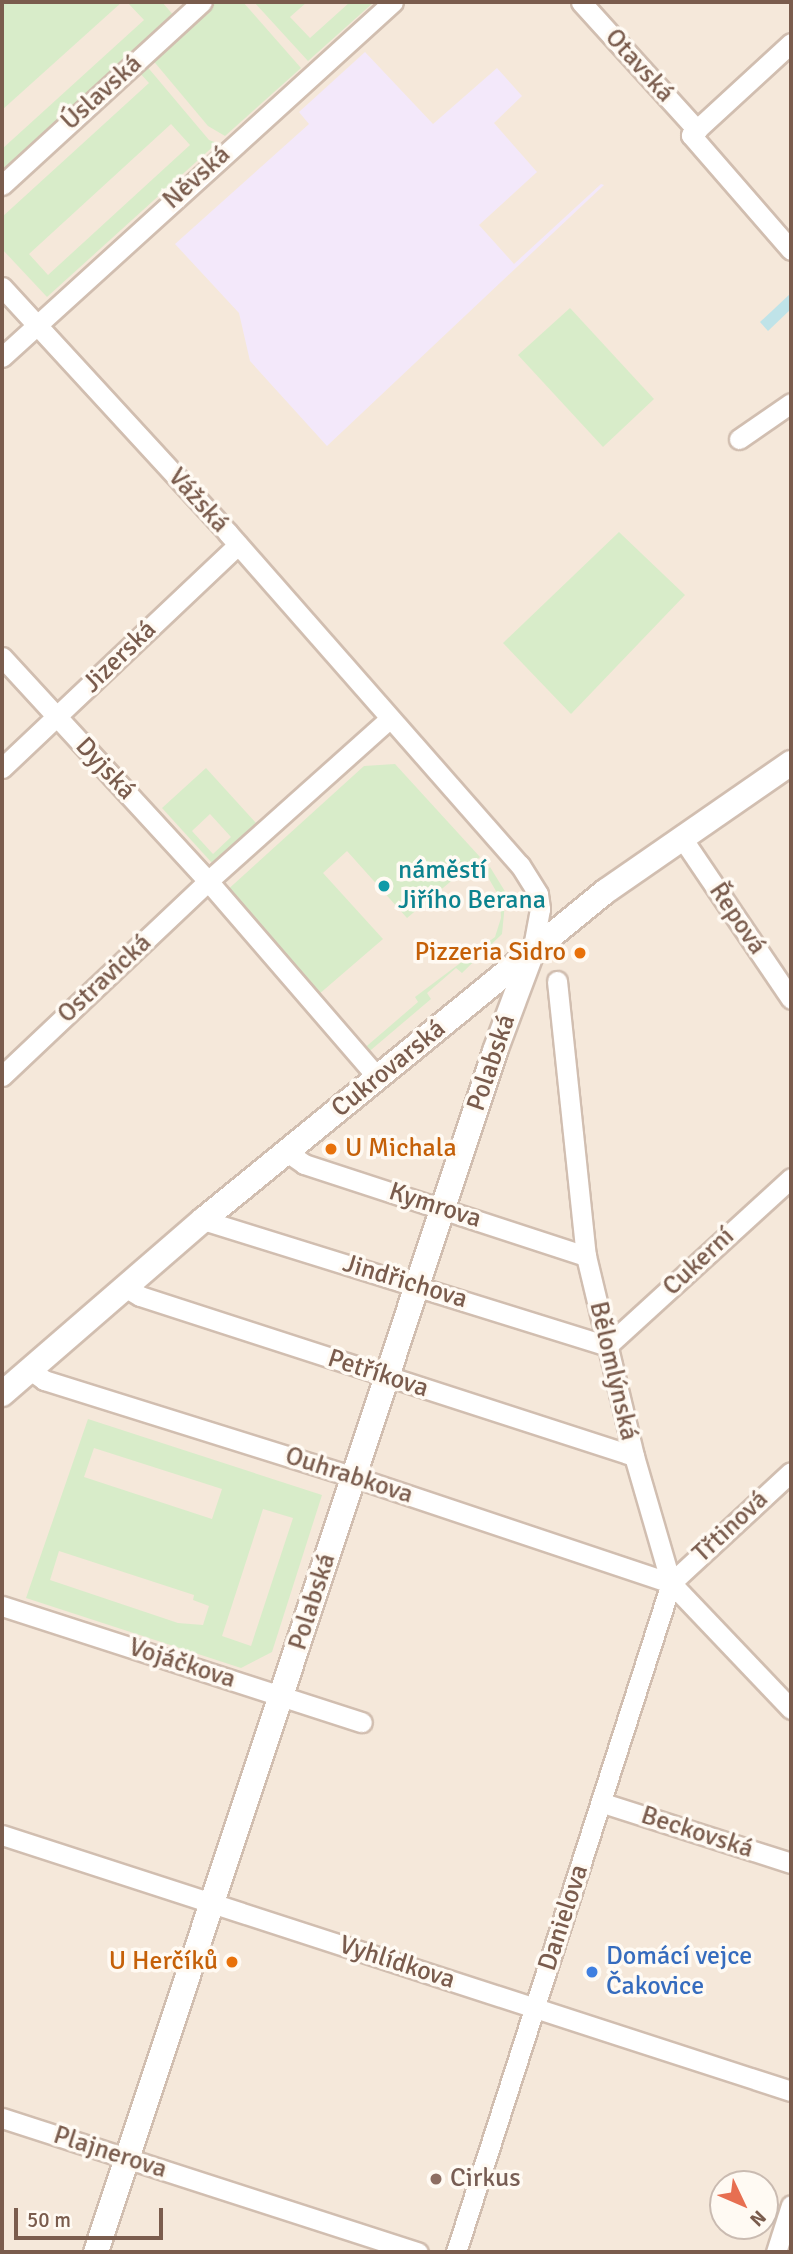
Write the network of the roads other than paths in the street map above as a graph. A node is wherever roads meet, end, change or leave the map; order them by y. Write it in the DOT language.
graph roads {
  1 [pos="202,2"];
  2 [pos="393,2"];
  3 [pos="581,2"];
  4 [pos="791,43"];
  5 [pos="694,132"];
  6 [pos="2,185"];
  7 [pos="791,250"];
  8 [pos="2,287"];
  9 [pos="36,324"];
  10 [pos="2,357"];
  11 [pos="791,403"];
  12 [pos="739,439"];
  13 [pos="237,545"];
  14 [pos="2,657"];
  15 [pos="57,717"];
  16 [pos="390,718"];
  17 [pos="791,763"];
  18 [pos="2,768"];
  19 [pos="682,838"];
  20 [pos="208,881"];
  21 [pos="532,952"];
  22 [pos="557,981"];
  23 [pos="791,999"];
  24 [pos="2,1076"];
  25 [pos="378,1079"];
  26 [pos="287,1152"];
  27 [pos="791,1178"];
  28 [pos="444,1208"];
  29 [pos="203,1220"];
  30 [pos="586,1256"];
  31 [pos="418,1286"];
  32 [pos="125,1287"];
  33 [pos="607,1346"];
  34 [pos="29,1369"];
  35 [pos="387,1377"];
  36 [pos="2,1394"];
  37 [pos="634,1456"];
  38 [pos="791,1472"];
  39 [pos="354,1477"];
  40 [pos="671,1583"];
  41 [pos="2,1606"];
  42 [pos="281,1696"];
  43 [pos="791,1709"];
  44 [pos="362,1722"];
  45 [pos="603,1803"];
  46 [pos="2,1835"];
  47 [pos="791,1863"];
  48 [pos="213,1902"];
  49 [pos="534,2008"];
  50 [pos="791,2091"];
  51 [pos="2,2118"];
  52 [pos="128,2158"];
  53 [pos="791,2205"];
  54 [pos="96,2252"];
  55 [pos="418,2252"];
  56 [pos="456,2252"];
  57 [pos="776,2252"];
  1 -- 6 [label="street, Úslavská"];
  2 -- 9 [label="street, Něvská"];
  3 -- 5 [label="street, Otavská"];
  4 -- 5 [label="street"];
  5 -- 7 [label="street, Otavská"];
  8 -- 9 [label="street, Vážská"];
  9 -- 10 [label="street, Něvská"];
  9 -- 13 [label="street, Vážská"];
  11 -- 12 [label="street"];
  13 -- 15 [label="street, Jizerská"];
  13 -- 16 [label="street, Vážská"];
  14 -- 15 [label="street, Dyjská"];
  15 -- 18 [label="street, Jizerská"];
  15 -- 20 [label="street, Dyjská"];
  16 -- 20 [label="street"];
  16 -- 21 [label="street"];
  17 -- 19 [label="street, Cukrovarská"];
  19 -- 21 [label="street, Cukrovarská"];
  19 -- 23 [label="street, Řepová"];
  20 -- 24 [label="street, Ostravická"];
  20 -- 25 [label="street"];
  21 -- 25 [label="street, Cukrovarská"];
  21 -- 28 [label="street, Polabská"];
  22 -- 30 [label="street, Bělomlýnská"];
  25 -- 26 [label="street, Cukrovarská"];
  26 -- 28 [label="street, Kymrova"];
  26 -- 29 [label="street, Cukrovarská"];
  27 -- 33 [label="street, Cukerní"];
  28 -- 30 [label="street, Kymrova"];
  28 -- 31 [label="street, Polabská"];
  29 -- 31 [label="street, Jindřichova"];
  29 -- 32 [label="street, Cukrovarská"];
  30 -- 33 [label="street, Bělomlýnská"];
  31 -- 33 [label="street, Jindřichova"];
  31 -- 35 [label="street, Polabská"];
  32 -- 34 [label="street, Cukrovarská"];
  32 -- 35 [label="street, Petříkova"];
  33 -- 37 [label="street, Bělomlýnská"];
  34 -- 36 [label="street, Cukrovarská"];
  34 -- 39 [label="street, Ouhrabkova"];
  35 -- 37 [label="street, Petříkova"];
  35 -- 39 [label="street, Polabská"];
  37 -- 40 [label="street, Bělomlýnská"];
  38 -- 40 [label="street, Třtinová"];
  39 -- 40 [label="street, Ouhrabkova"];
  39 -- 42 [label="street, Polabská"];
  40 -- 43 [label="street, Bělomlýnská"];
  40 -- 45 [label="street, Danielova"];
  41 -- 42 [label="street, Vojáčkova"];
  42 -- 44 [label="street, Vojáčkova"];
  42 -- 48 [label="street, Polabská"];
  45 -- 47 [label="street, Beckovská"];
  45 -- 49 [label="street, Danielova"];
  46 -- 48 [label="street, Vyhlídkova"];
  48 -- 49 [label="street, Vyhlídkova"];
  48 -- 52 [label="street, Polabská"];
  49 -- 50 [label="street, Vyhlídkova"];
  49 -- 56 [label="street, Danielova"];
  51 -- 52 [label="street, Plajnerova"];
  52 -- 54 [label="street, Polabská"];
  52 -- 55 [label="street, Plajnerova"];
  53 -- 57 [label="street"];
}
